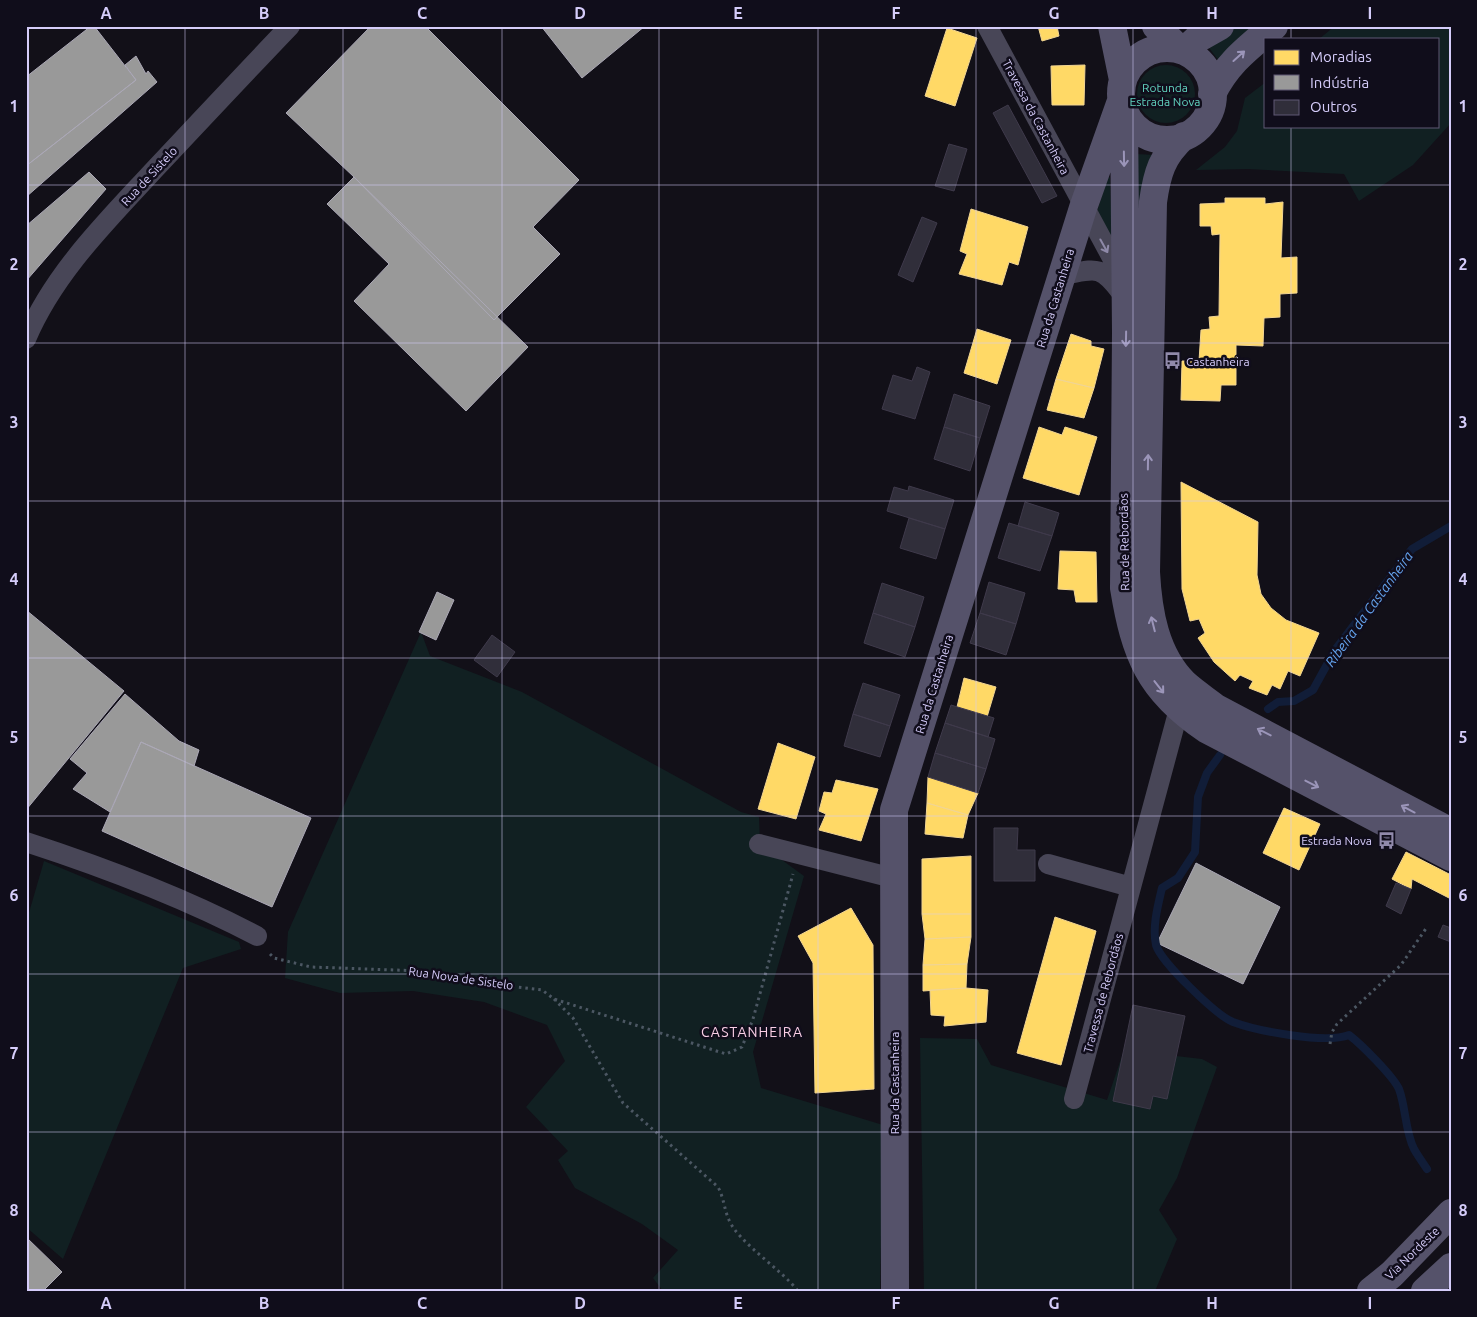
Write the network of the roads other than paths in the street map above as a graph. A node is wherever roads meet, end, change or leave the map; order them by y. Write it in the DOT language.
graph roads {
  1 [pos="290,26"];
  2 [pos="987,26"];
  3 [pos="1112,26"];
  4 [pos="1156,26"];
  5 [pos="1220,26"];
  6 [pos="1274,26"];
  7 [pos="1181,49"];
  8 [pos="1212,94"];
  9 [pos="1123,97"];
  10 [pos="1184,136"];
  11 [pos="1083,208"];
  12 [pos="1062,275"];
  13 [pos="1126,291"];
  14 [pos="26,339"];
  15 [pos="1179,709"];
  16 [pos="1451,832"];
  17 [pos="26,842"];
  18 [pos="760,844"];
  19 [pos="1451,857"];
  20 [pos="1048,864"];
  21 [pos="893,878"];
  22 [pos="1131,888"];
  23 [pos="257,936"];
  24 [pos="1074,1099"];
  25 [pos="1451,1213"];
  26 [pos="1451,1267"];
  27 [pos="895,1291"];
  28 [pos="1371,1291"];
  29 [pos="1425,1291"];
  1 -- 14 [label="street, Rua de Sistelo"];
  2 -- 11 [label="street, Travessa da Castanheira"];
  3 -- 9 [label="main road, Rua de Rebordãos"];
  4 -- 7 [label="main road"];
  5 -- 7 [label="main road"];
  8 -- 6 [label="main road, one-way"];
  7 -- 8 [label="main road"];
  7 -- 9 [label="main road"];
  8 -- 10 [label="main road"];
  9 -- 10 [label="main road"];
  9 -- 11 [label="main road, Rua da Castanheira"];
  9 -- 13 [label="main road, Rua de Rebordãos, one-way"];
  16 -- 10 [label="main road, Rua de Rebordãos, one-way"];
  11 -- 12 [label="main road, Rua da Castanheira"];
  11 -- 13 [label="street, Travessa da Castanheira, one-way"];
  12 -- 13 [label="street"];
  12 -- 21 [label="main road, Rua da Castanheira"];
  13 -- 15 [label="main road, Rua de Rebordãos, one-way"];
  15 -- 19 [label="main road, Rua de Rebordãos, one-way"];
  15 -- 22 [label="street, Travessa de Rebordãos"];
  17 -- 23 [label="street"];
  18 -- 21 [label="street"];
  20 -- 22 [label="street"];
  21 -- 27 [label="main road, Rua da Castanheira"];
  22 -- 24 [label="street, Travessa de Rebordãos"];
  25 -- 28 [label="main road, Via Nordeste"];
  26 -- 29 [label="main road"];
}
